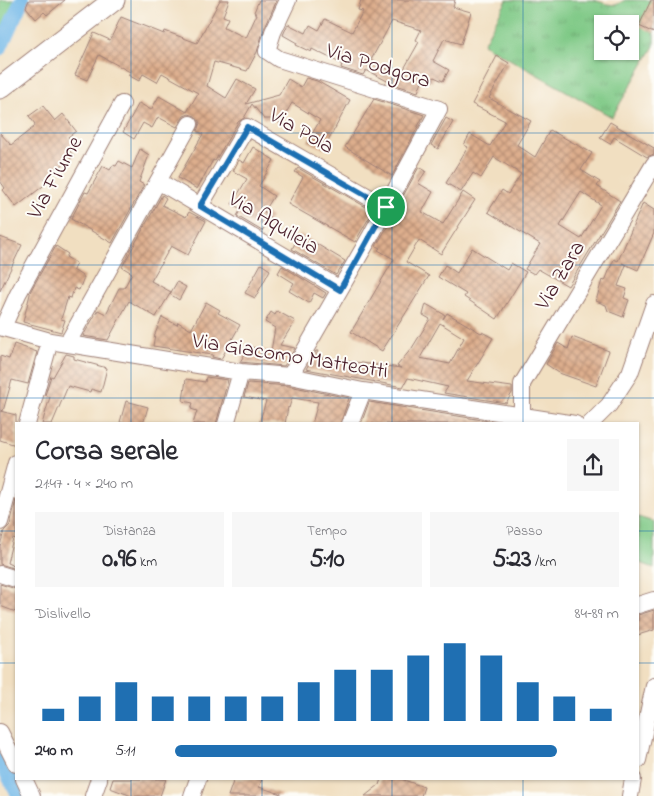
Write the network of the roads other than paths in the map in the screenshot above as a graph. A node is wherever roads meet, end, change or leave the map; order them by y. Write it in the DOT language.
graph roads {
  1 [pos="90,0"];
  2 [pos="114,0"];
  3 [pos="288,0"];
  4 [pos="3,66"];
  5 [pos="0,88"];
  6 [pos="122,104"];
  7 [pos="190,124"];
  8 [pos="654,164"];
  9 [pos="158,181"];
  10 [pos="200,206"];
  11 [pos="386,207"];
  12 [pos="340,290"];
  13 [pos="654,304"];
  14 [pos="1,327"];
  15 [pos="50,341"];
  16 [pos="67,344"];
  17 [pos="241,372"];
  18 [pos="290,376"];
  19 [pos="363,391"];
  20 [pos="522,416"];
  21 [pos="28,422"];
  22 [pos="227,422"];
  23 [pos="351,422"];
  24 [pos="562,422"];
  25 [pos="592,422"];
  26 [pos="15,467"];
  27 [pos="0,522"];
  28 [pos="0,574"];
  29 [pos="15,579"];
  30 [pos="654,600"];
  31 [pos="639,605"];
  32 [pos="654,686"];
  33 [pos="0,732"];
  34 [pos="639,755"];
  35 [pos="15,762"];
  36 [pos="24,780"];
  37 [pos="99,780"];
  38 [pos="198,780"];
  39 [pos="634,780"];
  40 [pos="32,796"];
  41 [pos="93,796"];
  42 [pos="192,796"];
  43 [pos="630,796"];
  1 -- 4 [label="main road"];
  2 -- 5 [label="main road"];
  3 -- 11 [label="street, Via Podgora"];
  6 -- 14 [label="street, Via Fiume"];
  7 -- 9 [label="street"];
  8 -- 20 [label="street, Via Zara"];
  9 -- 10 [label="street, Via Aquileia"];
  9 -- 16 [label="street"];
  10 -- 11 [label="street, Via Pola"];
  10 -- 12 [label="street, Via Aquileia"];
  11 -- 12 [label="street, Via Podgora"];
  12 -- 18 [label="street, Via Podgora"];
  13 -- 25 [label="street"];
  14 -- 15 [label="street, Via Giacomo Matteotti"];
  15 -- 16 [label="street, Via Giacomo Matteotti"];
  15 -- 21 [label="street"];
  16 -- 17 [label="street, Via Giacomo Matteotti"];
  17 -- 18 [label="street, Via Giacomo Matteotti"];
  17 -- 22 [label="street"];
  18 -- 19 [label="street, Via Giacomo Matteotti"];
  19 -- 20 [label="street, Via Giacomo Matteotti"];
  19 -- 23 [label="street"];
  20 -- 24 [label="street, Via Giacomo Matteotti"];
  26 -- 27 [label="street"];
  28 -- 29 [label="street"];
  30 -- 31 [label="street"];
  32 -- 34 [label="street"];
  33 -- 35 [label="street"];
  36 -- 40 [label="street"];
  37 -- 41 [label="street"];
  38 -- 42 [label="street"];
  39 -- 43 [label="street"];
}
